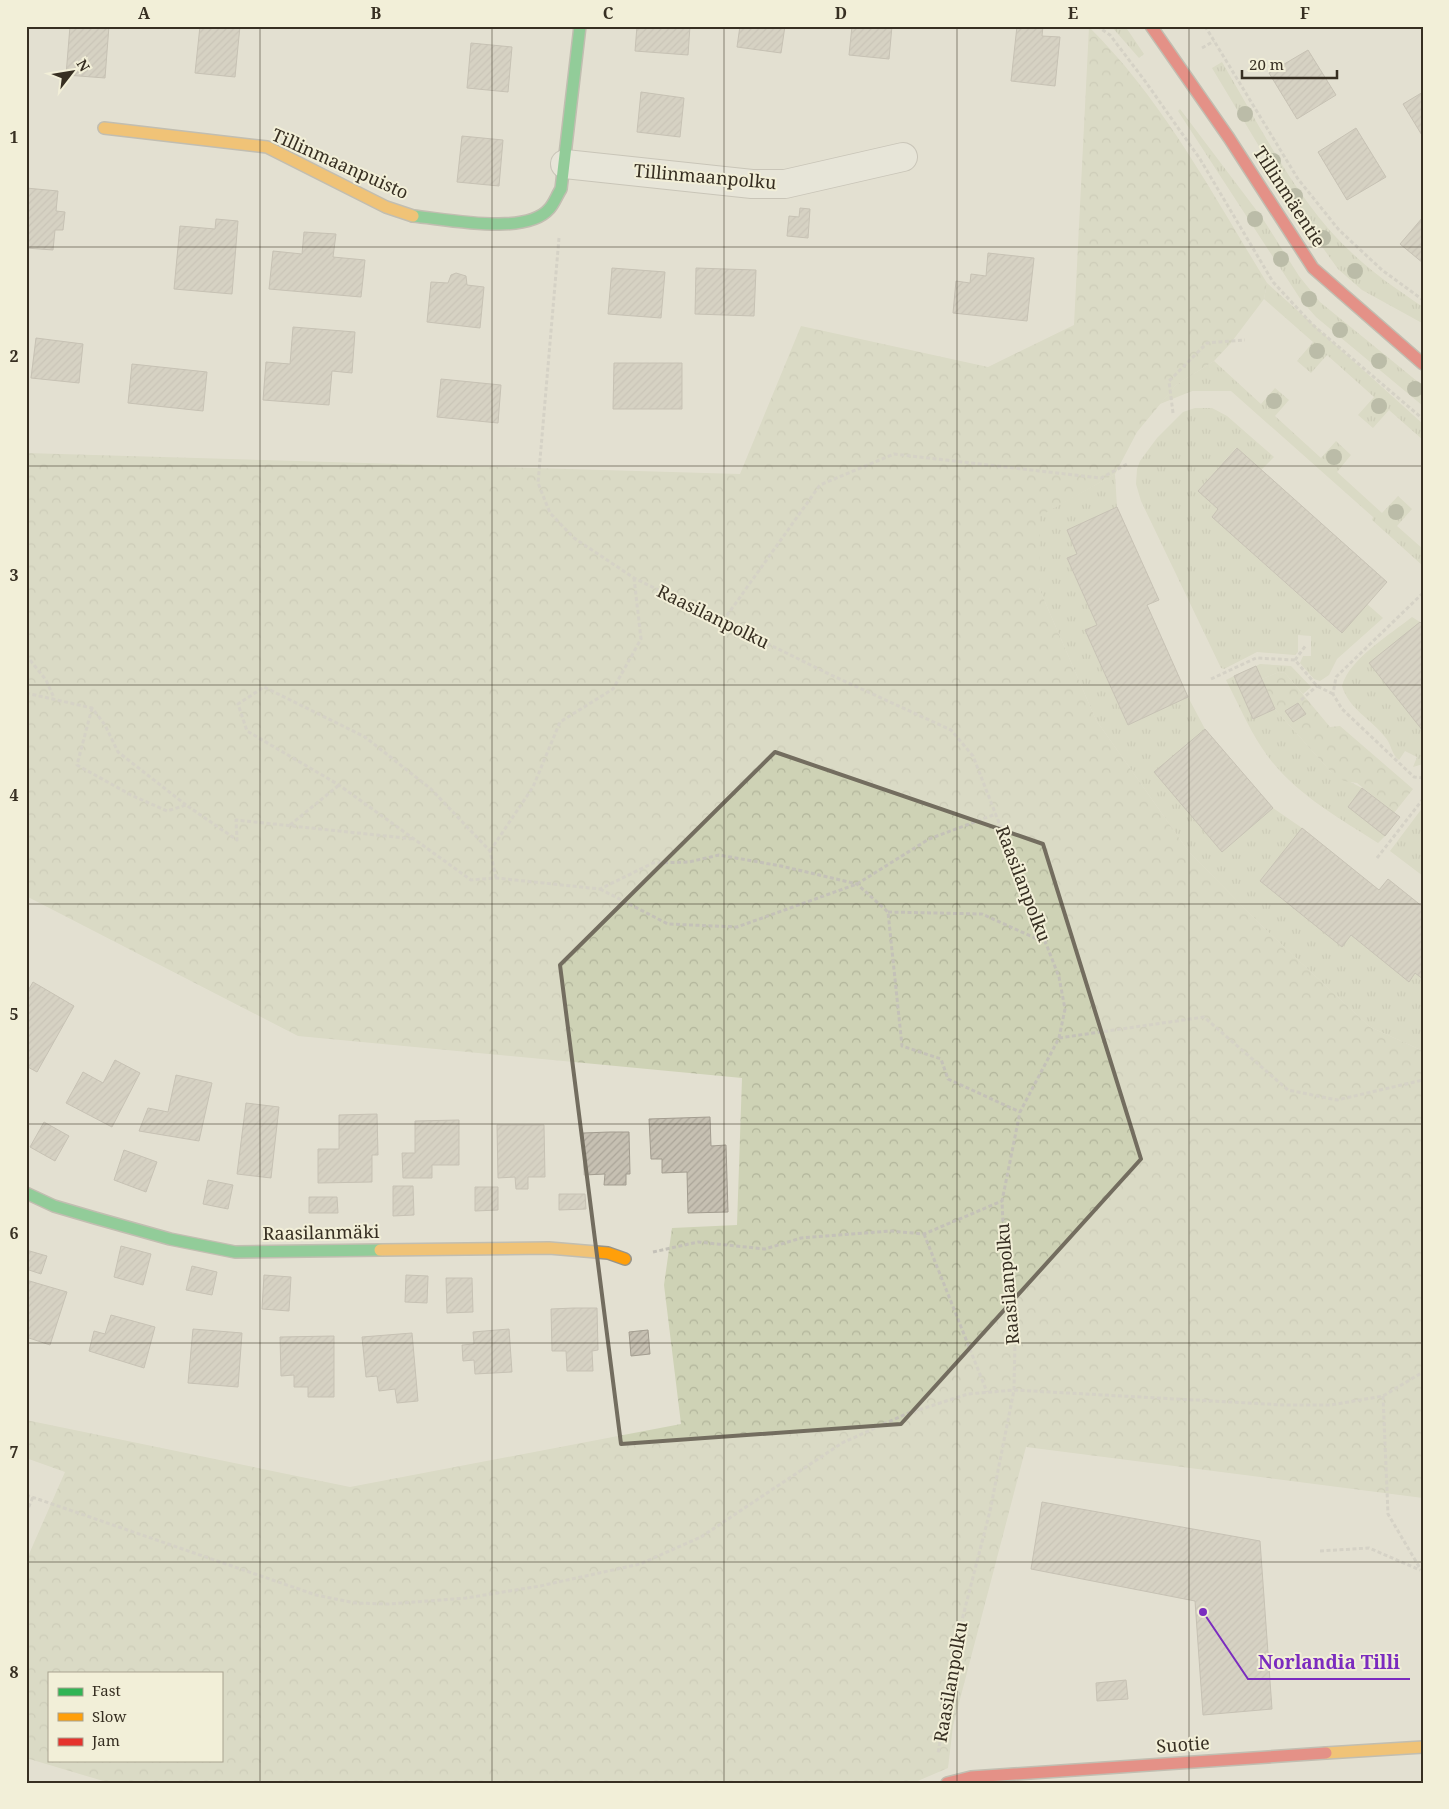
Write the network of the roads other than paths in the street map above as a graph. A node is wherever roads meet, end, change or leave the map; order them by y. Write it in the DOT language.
graph roads {
  1 [pos="580,26"];
  2 [pos="1151,26"];
  3 [pos="104,128"];
  4 [pos="903,157"];
  5 [pos="565,164"];
  6 [pos="1423,364"];
  7 [pos="26,1193"];
  8 [pos="625,1259"];
  9 [pos="1423,1747"];
  10 [pos="947,1783"];
  1 -- 5 [label="street, Tillinmaanpuisto"];
  2 -- 6 [label="street, Tillinmäentie"];
  3 -- 5 [label="street, Tillinmaanpuisto"];
  4 -- 5 [label="street, Tillinmaanpolku"];
  7 -- 8 [label="street, Raasilanmäki"];
  9 -- 10 [label="street, Suotie"];
}
